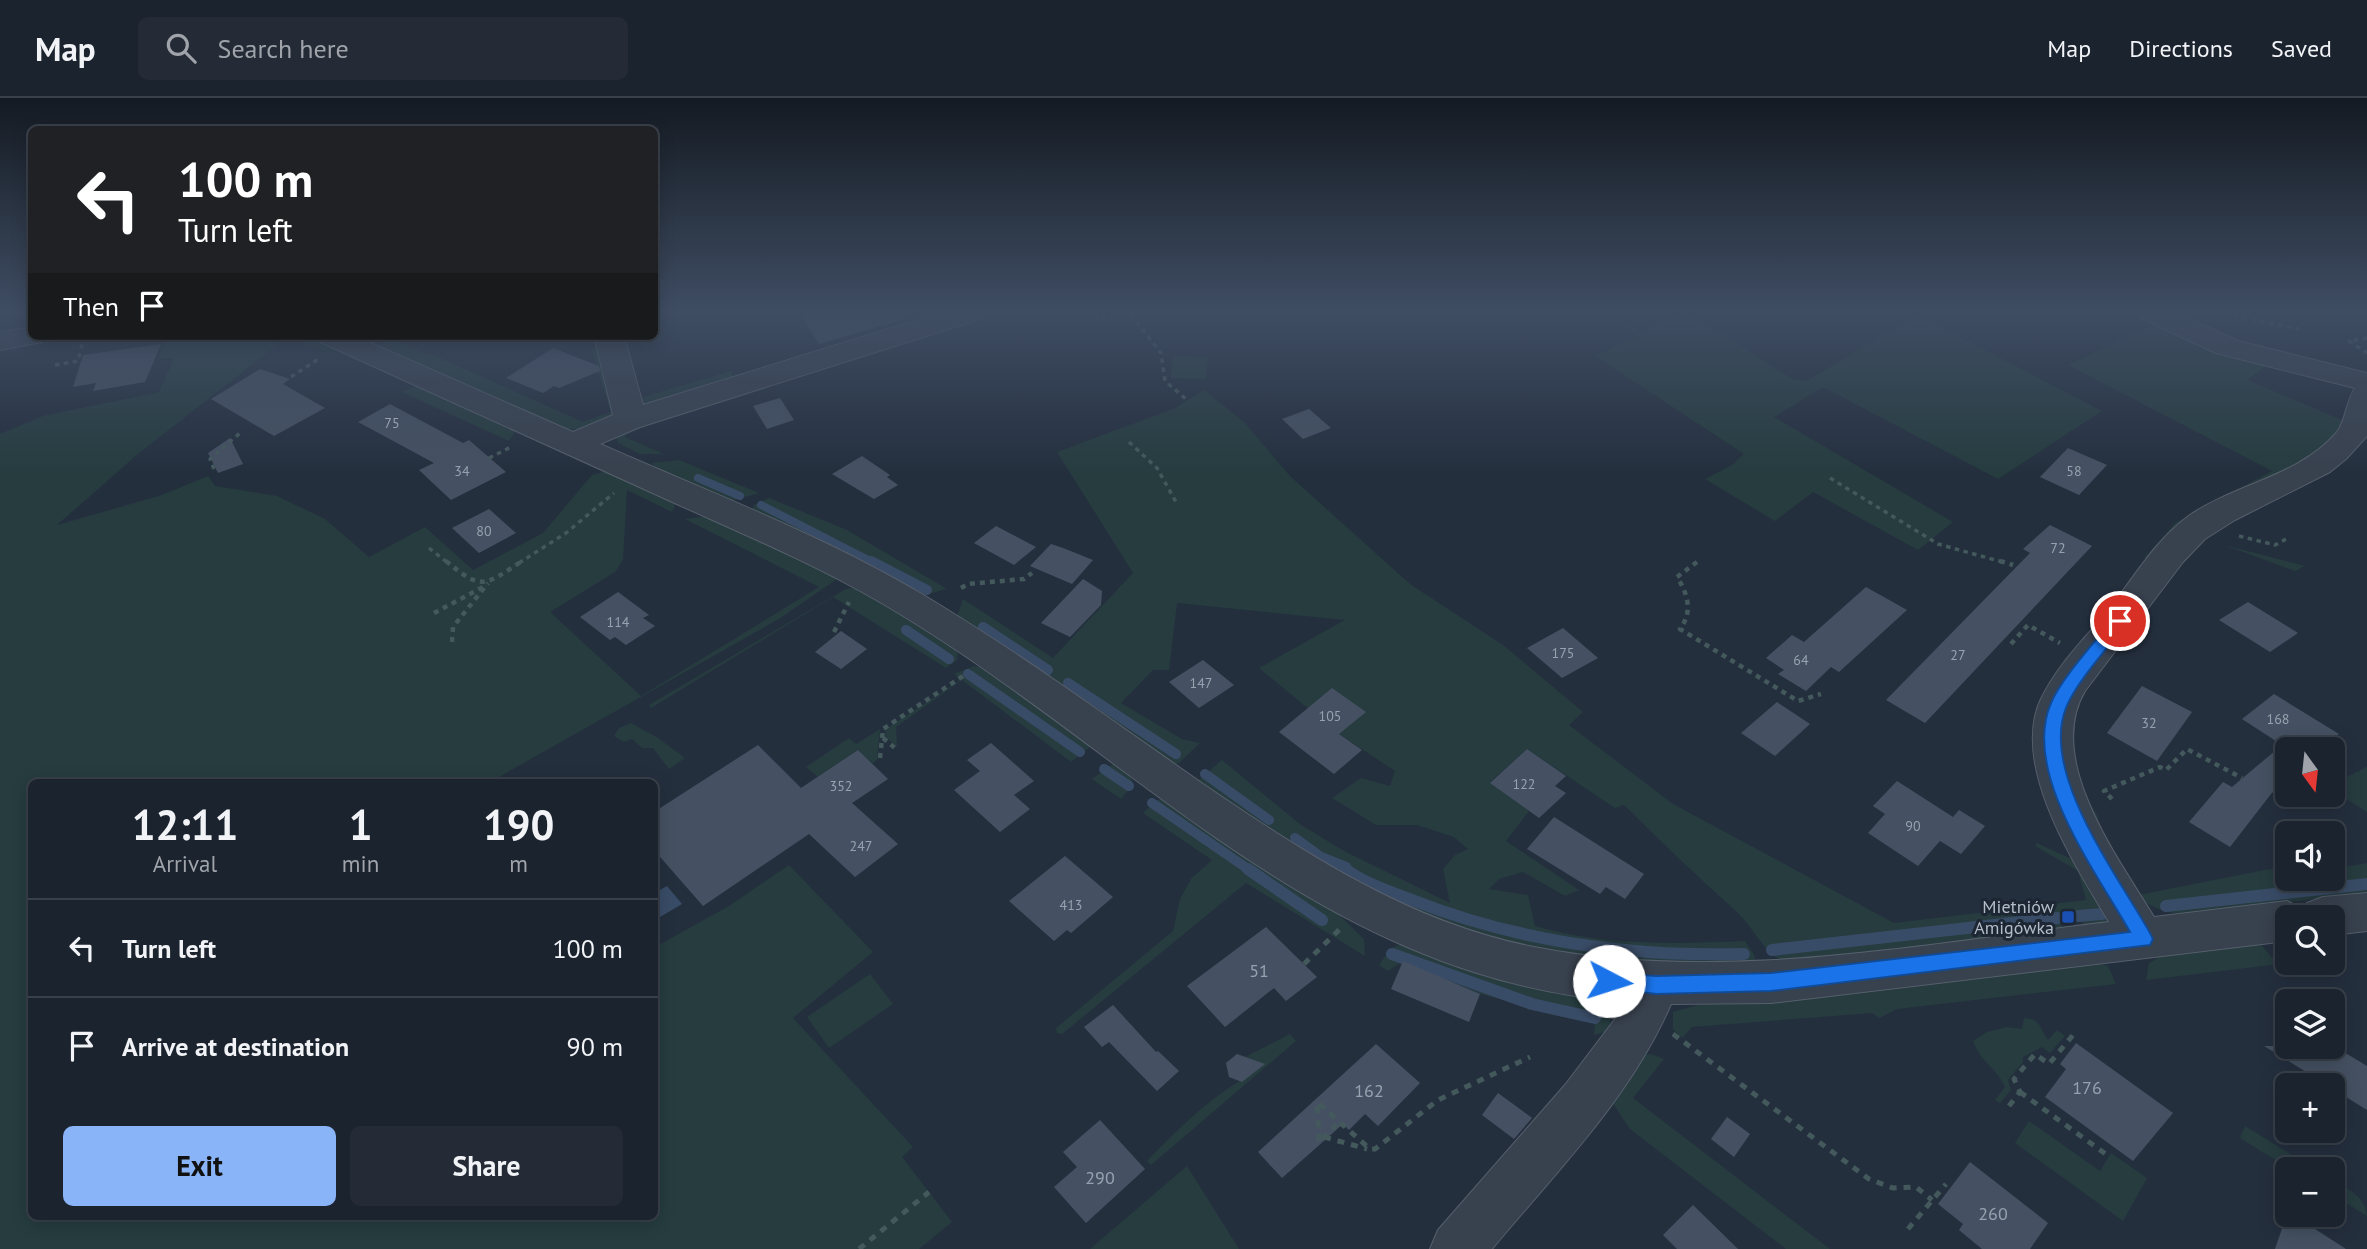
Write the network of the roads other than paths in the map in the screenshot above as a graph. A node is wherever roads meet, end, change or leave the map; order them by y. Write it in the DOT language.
graph roads {
  1 [pos="382,366"];
  2 [pos="614,366"];
  3 [pos="802,366"];
  4 [pos="2302,366"];
  5 [pos="2367,382"];
  6 [pos="2367,393"];
  7 [pos="629,420"];
  8 [pos="573,444"];
  9 [pos="2367,912"];
  10 [pos="2345,914"];
  11 [pos="2275,922"];
  12 [pos="2143,939"];
  13 [pos="1656,985"];
  14 [pos="1457,1249"];
  1 -- 8 [label="street"];
  2 -- 7 [label="street"];
  3 -- 7 [label="street"];
  4 -- 5 [label="street"];
  6 -- 12 [label="street"];
  7 -- 8 [label="street"];
  8 -- 13 [label="street"];
  9 -- 10 [label="street"];
  11 -- 12 [label="street"];
  12 -- 13 [label="street"];
  13 -- 14 [label="street"];
}
